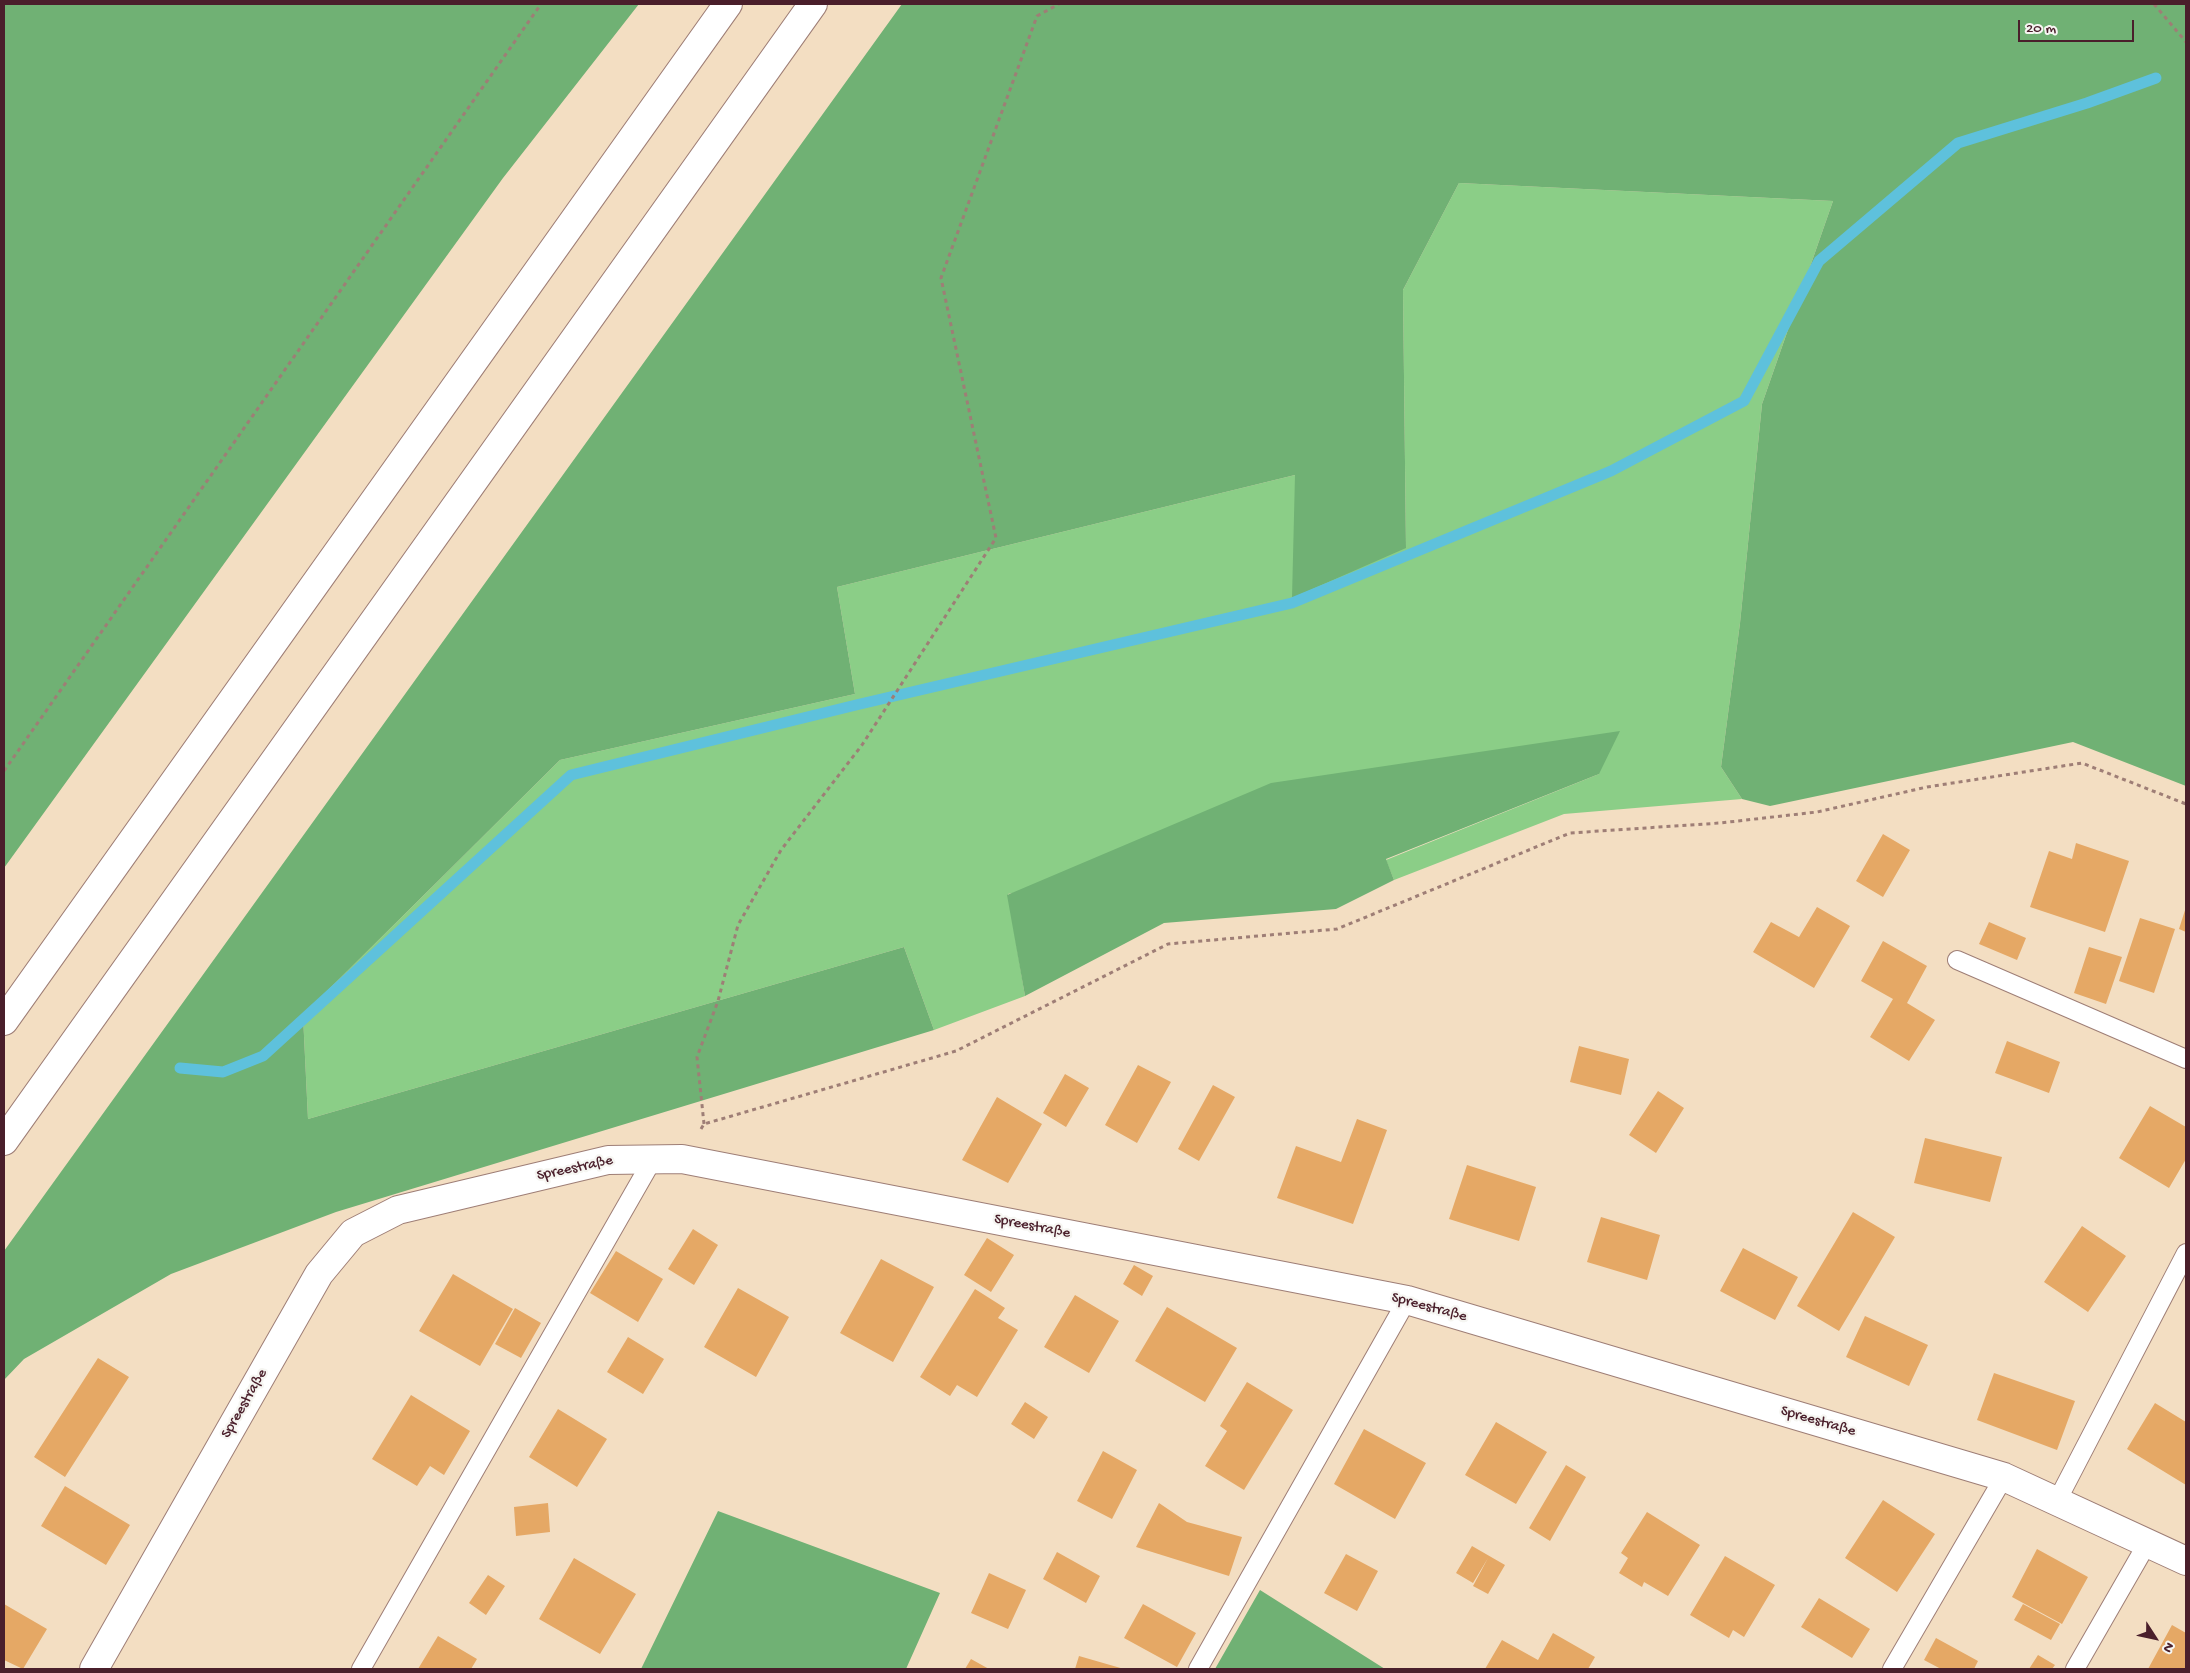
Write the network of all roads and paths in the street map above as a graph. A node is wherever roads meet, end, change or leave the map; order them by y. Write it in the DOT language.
graph roads {
  1 [pos="541,4"];
  2 [pos="728,4"];
  3 [pos="813,4"];
  4 [pos="1059,4"];
  5 [pos="2154,4"];
  6 [pos="2186,42"];
  7 [pos="4,771"];
  8 [pos="2186,804"];
  9 [pos="1957,960"];
  10 [pos="4,1021"];
  11 [pos="2186,1059"];
  12 [pos="704,1124"];
  13 [pos="4,1141"];
  14 [pos="653,1159"];
  15 [pos="682,1159"];
  16 [pos="2186,1253"];
  17 [pos="1407,1300"];
  18 [pos="2004,1477"];
  19 [pos="2057,1501"];
  20 [pos="2148,1542"];
  21 [pos="2186,1561"];
  22 [pos="94,1669"];
  23 [pos="361,1669"];
  24 [pos="1198,1669"];
  25 [pos="1892,1669"];
  26 [pos="2075,1669"];
  1 -- 7 [label="path"];
  2 -- 10 [label="main road"];
  3 -- 13 [label="main road"];
  4 -- 12 [label="path"];
  5 -- 6 [label="path"];
  8 -- 12 [label="path"];
  9 -- 11 [label="lane"];
  12 -- 15 [label="path"];
  14 -- 15 [label="main road, Spreestraße"];
  14 -- 22 [label="main road, Spreestraße"];
  14 -- 23 [label="lane"];
  15 -- 17 [label="main road, Spreestraße"];
  16 -- 19 [label="lane"];
  17 -- 18 [label="main road, Spreestraße"];
  17 -- 24 [label="lane"];
  18 -- 19 [label="main road, Spreestraße"];
  18 -- 25 [label="lane"];
  19 -- 20 [label="main road, Spreestraße"];
  20 -- 21 [label="main road, Spreestraße"];
  20 -- 26 [label="lane"];
}
